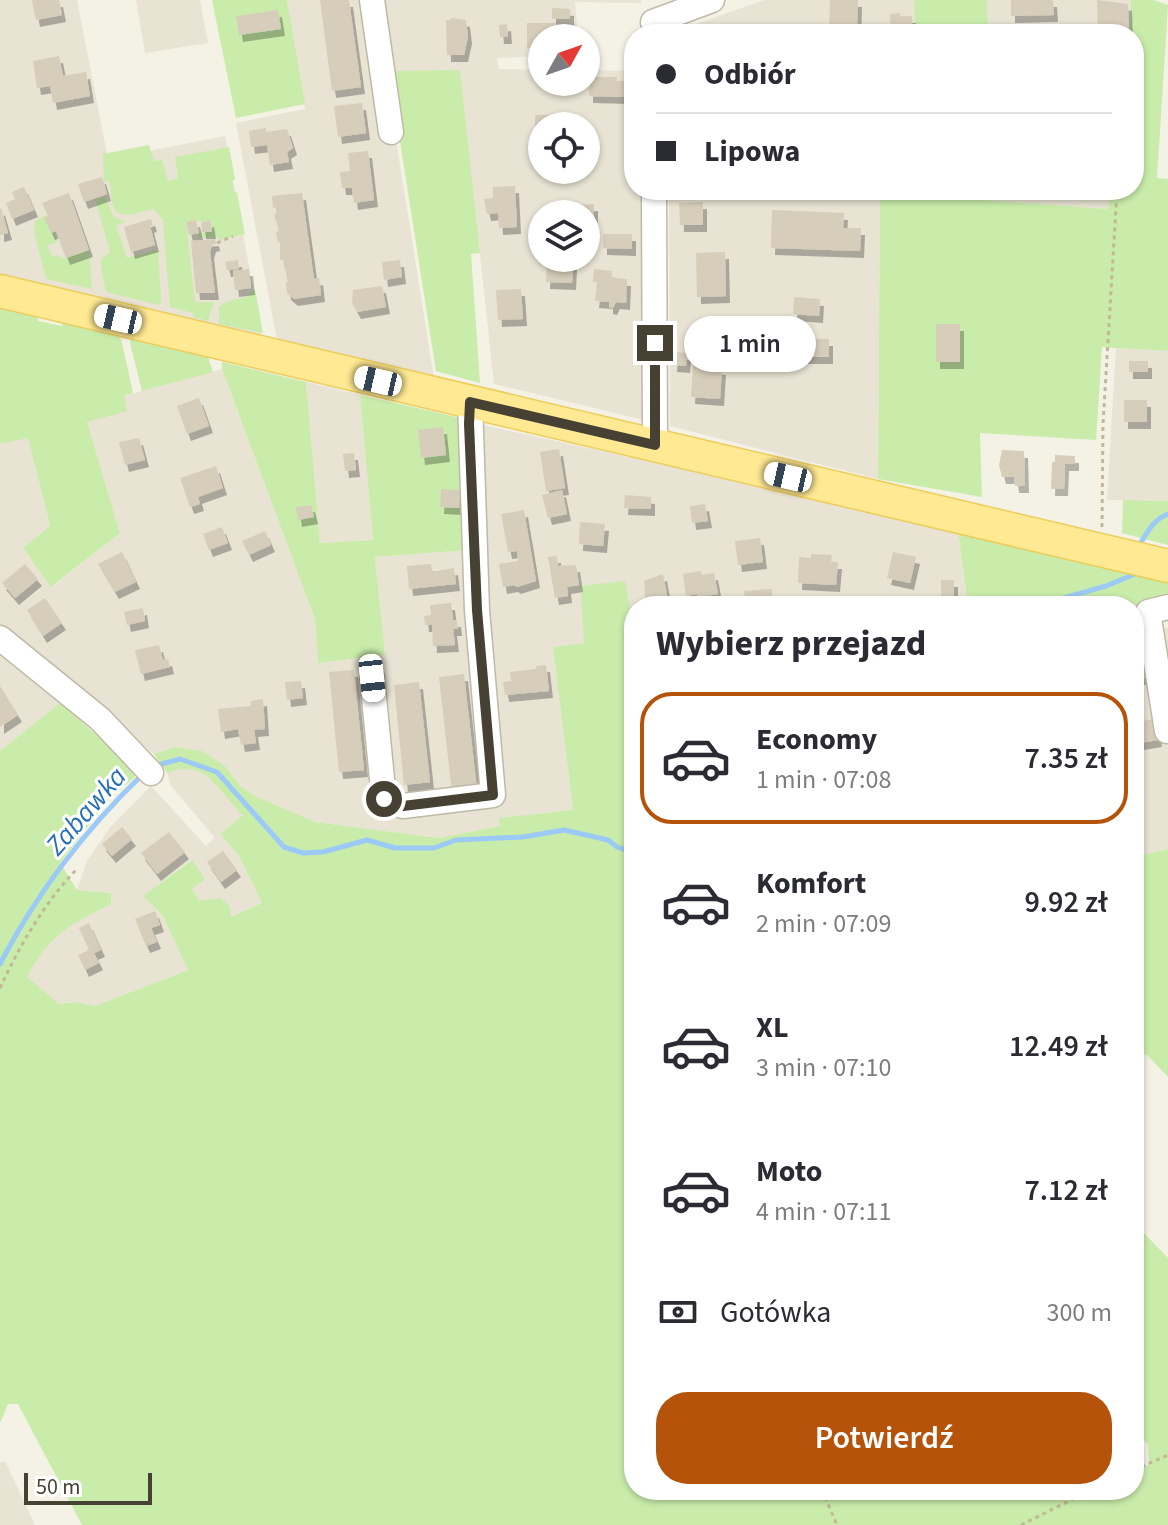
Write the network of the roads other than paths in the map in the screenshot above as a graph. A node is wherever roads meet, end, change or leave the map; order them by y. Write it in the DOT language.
graph roads {
  1 [pos="372,0"];
  2 [pos="712,0"];
  3 [pos="653,19"];
  4 [pos="391,132"];
  5 [pos="654,200"];
  6 [pos="0,291"];
  7 [pos="470,402"];
  8 [pos="655,445"];
  9 [pos="1168,566"];
  10 [pos="1150,611"];
  11 [pos="0,638"];
  12 [pos="372,678"];
  13 [pos="1167,731"];
  14 [pos="148,770"];
  1 -- 4 [label="street"];
  2 -- 3 [label="street"];
  5 -- 8 [label="street"];
  6 -- 7 [label="main road"];
  7 -- 8 [label="main road"];
  7 -- 12 [label="street"];
  8 -- 9 [label="main road"];
  10 -- 13 [label="street"];
  11 -- 14 [label="street"];
}
